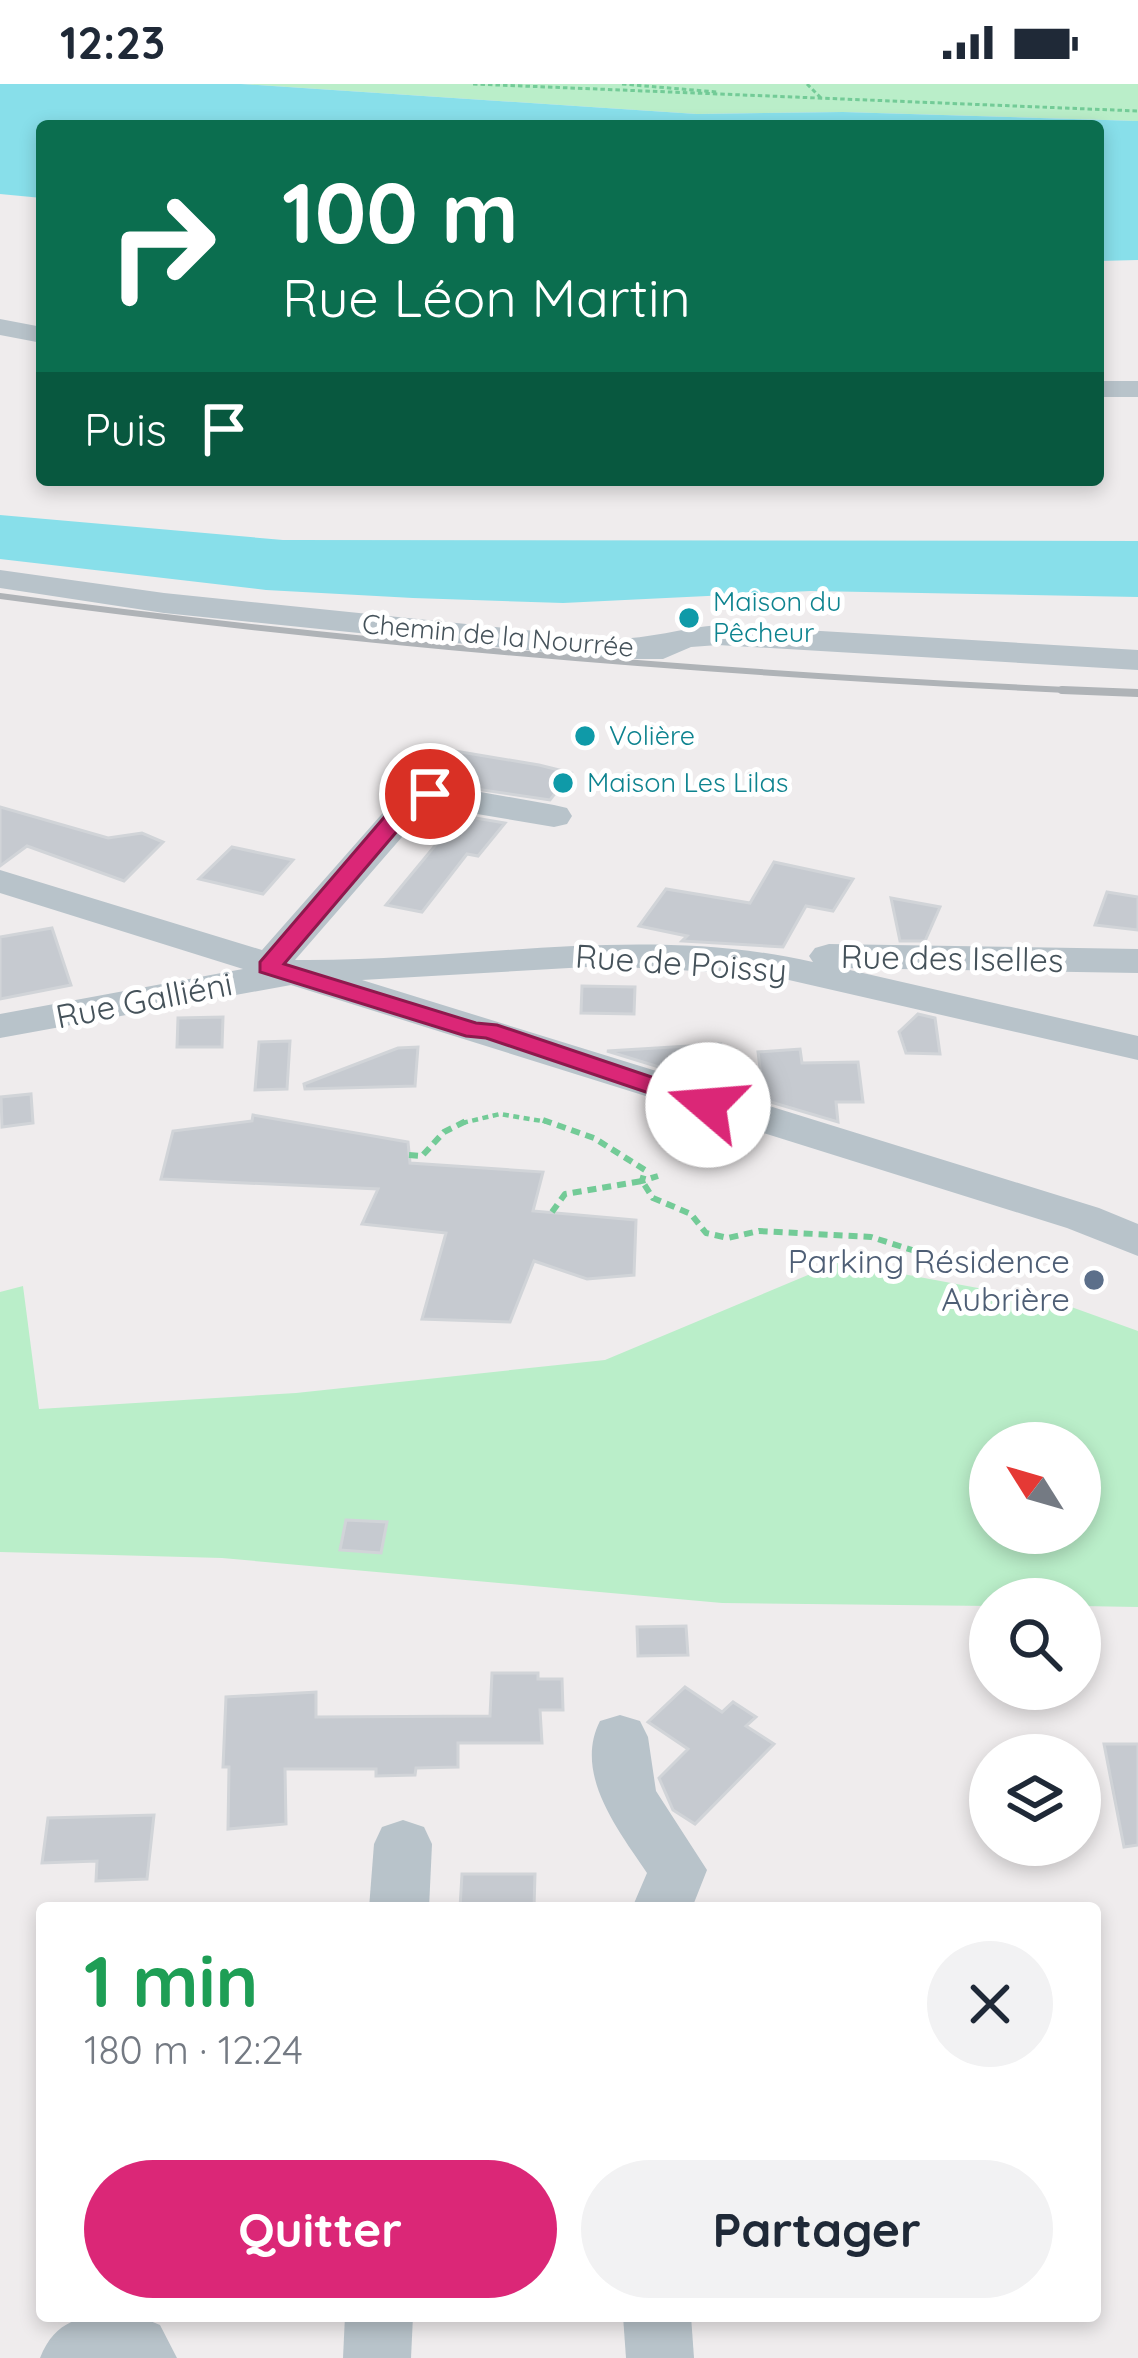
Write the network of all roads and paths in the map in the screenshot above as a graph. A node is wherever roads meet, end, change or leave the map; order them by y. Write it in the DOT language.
graph roads {
  1 [pos="473,84"];
  2 [pos="622,84"];
  3 [pos="638,84"];
  4 [pos="806,84"];
  5 [pos="756,97"];
  6 [pos="824,100"];
  7 [pos="1138,111"];
  8 [pos="0,327"];
  9 [pos="36,334"];
  10 [pos="1104,389"];
  11 [pos="1138,389"];
  12 [pos="0,580"];
  13 [pos="1138,660"];
  14 [pos="554,816"];
  15 [pos="5,888"];
  16 [pos="1138,962"];
  17 [pos="767,963"];
  18 [pos="278,970"];
  19 [pos="0,1026"];
  20 [pos="1138,1048"];
  21 [pos="409,1155"];
  22 [pos="658,1176"];
  23 [pos="642,1181"];
  24 [pos="552,1212"];
  25 [pos="1138,1241"];
  26 [pos="946,1261"];
  27 [pos="620,1737"];
  28 [pos="403,1844"];
  29 [pos="399,1902"];
  30 [pos="665,1902"];
  31 [pos="379,2322"];
  32 [pos="657,2322"];
  33 [pos="74,2358"];
  34 [pos="143,2358"];
  35 [pos="377,2358"];
  36 [pos="660,2358"];
  1 -- 5 [label="path"];
  2 -- 3 [label="path"];
  3 -- 5 [label="path"];
  4 -- 6 [label="path"];
  5 -- 6 [label="path"];
  6 -- 7 [label="path"];
  8 -- 9 [label="street"];
  10 -- 11 [label="street"];
  12 -- 13 [label="street, Chemin de la Nourrée"];
  14 -- 18 [label="street"];
  15 -- 18 [label="street"];
  16 -- 17 [label="street, Rue des Iselles"];
  17 -- 18 [label="street, Rue de Poissy"];
  17 -- 20 [label="street, Rue de Poissy"];
  18 -- 19 [label="street, Rue Galliéni"];
  18 -- 25 [label="street"];
  21 -- 23 [label="path"];
  22 -- 23 [label="path"];
  23 -- 24 [label="path"];
  23 -- 26 [label="path"];
  27 -- 30 [label="street"];
  28 -- 29 [label="street"];
  31 -- 35 [label="street"];
  32 -- 36 [label="street"];
  33 -- 34 [label="street"];
}
